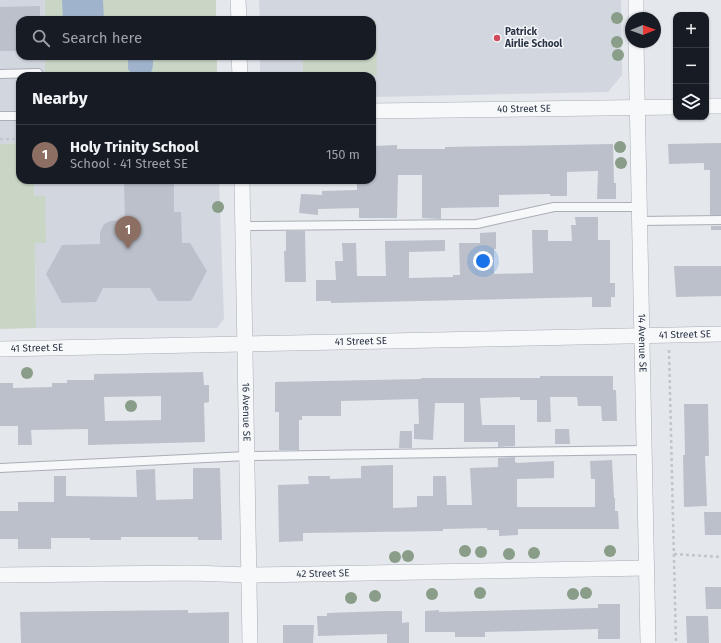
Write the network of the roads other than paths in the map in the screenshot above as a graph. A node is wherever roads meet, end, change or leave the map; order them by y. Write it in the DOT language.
graph roads {
  1 [pos="238,0"];
  2 [pos="636,0"];
  3 [pos="636,12"];
  4 [pos="239,16"];
  5 [pos="636,48"];
  6 [pos="240,60"];
  7 [pos="240,72"];
  8 [pos="0,74"];
  9 [pos="16,74"];
  10 [pos="709,106"];
  11 [pos="721,106"];
  12 [pos="673,107"];
  13 [pos="638,108"];
  14 [pos="376,111"];
  15 [pos="0,116"];
  16 [pos="16,116"];
  17 [pos="242,184"];
  18 [pos="639,214"];
  19 [pos="721,220"];
  20 [pos="242,226"];
  21 [pos="721,334"];
  22 [pos="642,336"];
  23 [pos="245,344"];
  24 [pos="0,349"];
  25 [pos="644,450"];
  26 [pos="247,456"];
  27 [pos="0,468"];
  28 [pos="647,568"];
  29 [pos="249,574"];
  30 [pos="0,575"];
  31 [pos="250,643"];
  32 [pos="648,643"];
  1 -- 4 [label="street"];
  2 -- 3 [label="street"];
  5 -- 13 [label="street, 14 Avenue SE"];
  6 -- 7 [label="street"];
  8 -- 9 [label="lane"];
  10 -- 11 [label="street"];
  12 -- 13 [label="street, 40 Street SE"];
  13 -- 14 [label="street, 40 Street SE"];
  13 -- 18 [label="street, 14 Avenue SE"];
  15 -- 16 [label="lane"];
  17 -- 20 [label="street, 16 Avenue SE"];
  18 -- 19 [label="lane"];
  18 -- 20 [label="lane"];
  18 -- 22 [label="street, 14 Avenue SE"];
  20 -- 23 [label="street, 16 Avenue SE"];
  21 -- 22 [label="street, 41 Street SE"];
  22 -- 23 [label="street, 41 Street SE"];
  22 -- 25 [label="street, 14 Avenue SE"];
  23 -- 24 [label="street, 41 Street SE"];
  23 -- 26 [label="street, 16 Avenue SE"];
  25 -- 26 [label="lane"];
  25 -- 28 [label="street, 14 Avenue SE"];
  26 -- 27 [label="lane"];
  26 -- 29 [label="street, 16 Avenue SE"];
  28 -- 29 [label="street, 42 Street SE"];
  28 -- 32 [label="street, 14 Avenue SE"];
  29 -- 30 [label="street, 42 Street SE"];
  29 -- 31 [label="street, 16 Avenue SE"];
}
